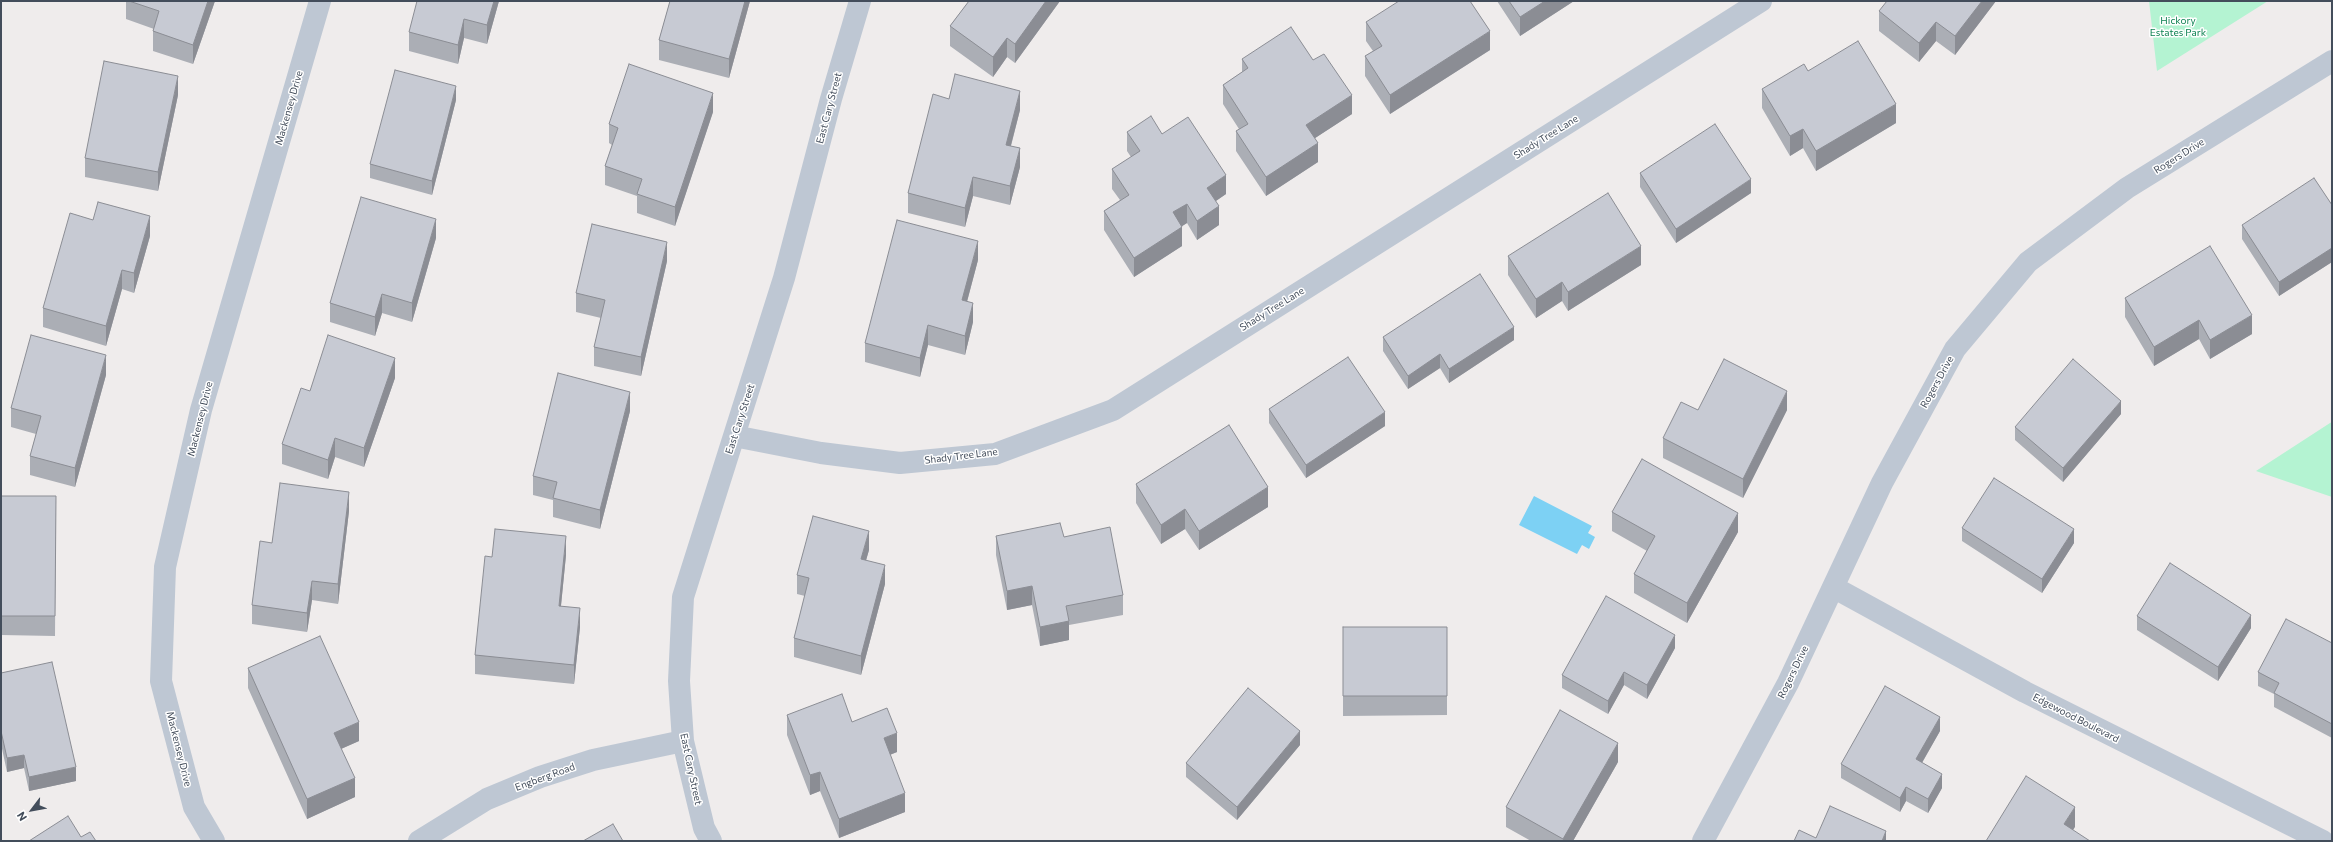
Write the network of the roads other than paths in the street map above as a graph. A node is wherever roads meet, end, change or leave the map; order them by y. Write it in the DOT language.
graph roads {
  1 [pos="320,1"];
  2 [pos="860,1"];
  3 [pos="1760,1"];
  4 [pos="2332,61"];
  5 [pos="734,436"];
  6 [pos="1833,587"];
  7 [pos="683,741"];
  8 [pos="214,841"];
  9 [pos="419,841"];
  10 [pos="711,841"];
  11 [pos="1703,841"];
  12 [pos="2323,841"];
  1 -- 8 [label="street, Mackensey Drive"];
  2 -- 5 [label="street, East Cary Street"];
  3 -- 5 [label="street, Shady Tree Lane"];
  4 -- 6 [label="street, Rogers Drive"];
  5 -- 7 [label="street, East Cary Street"];
  6 -- 11 [label="street, Rogers Drive"];
  6 -- 12 [label="street, Edgewood Boulevard"];
  7 -- 9 [label="street, Engberg Road"];
  7 -- 10 [label="street, East Cary Street"];
}
